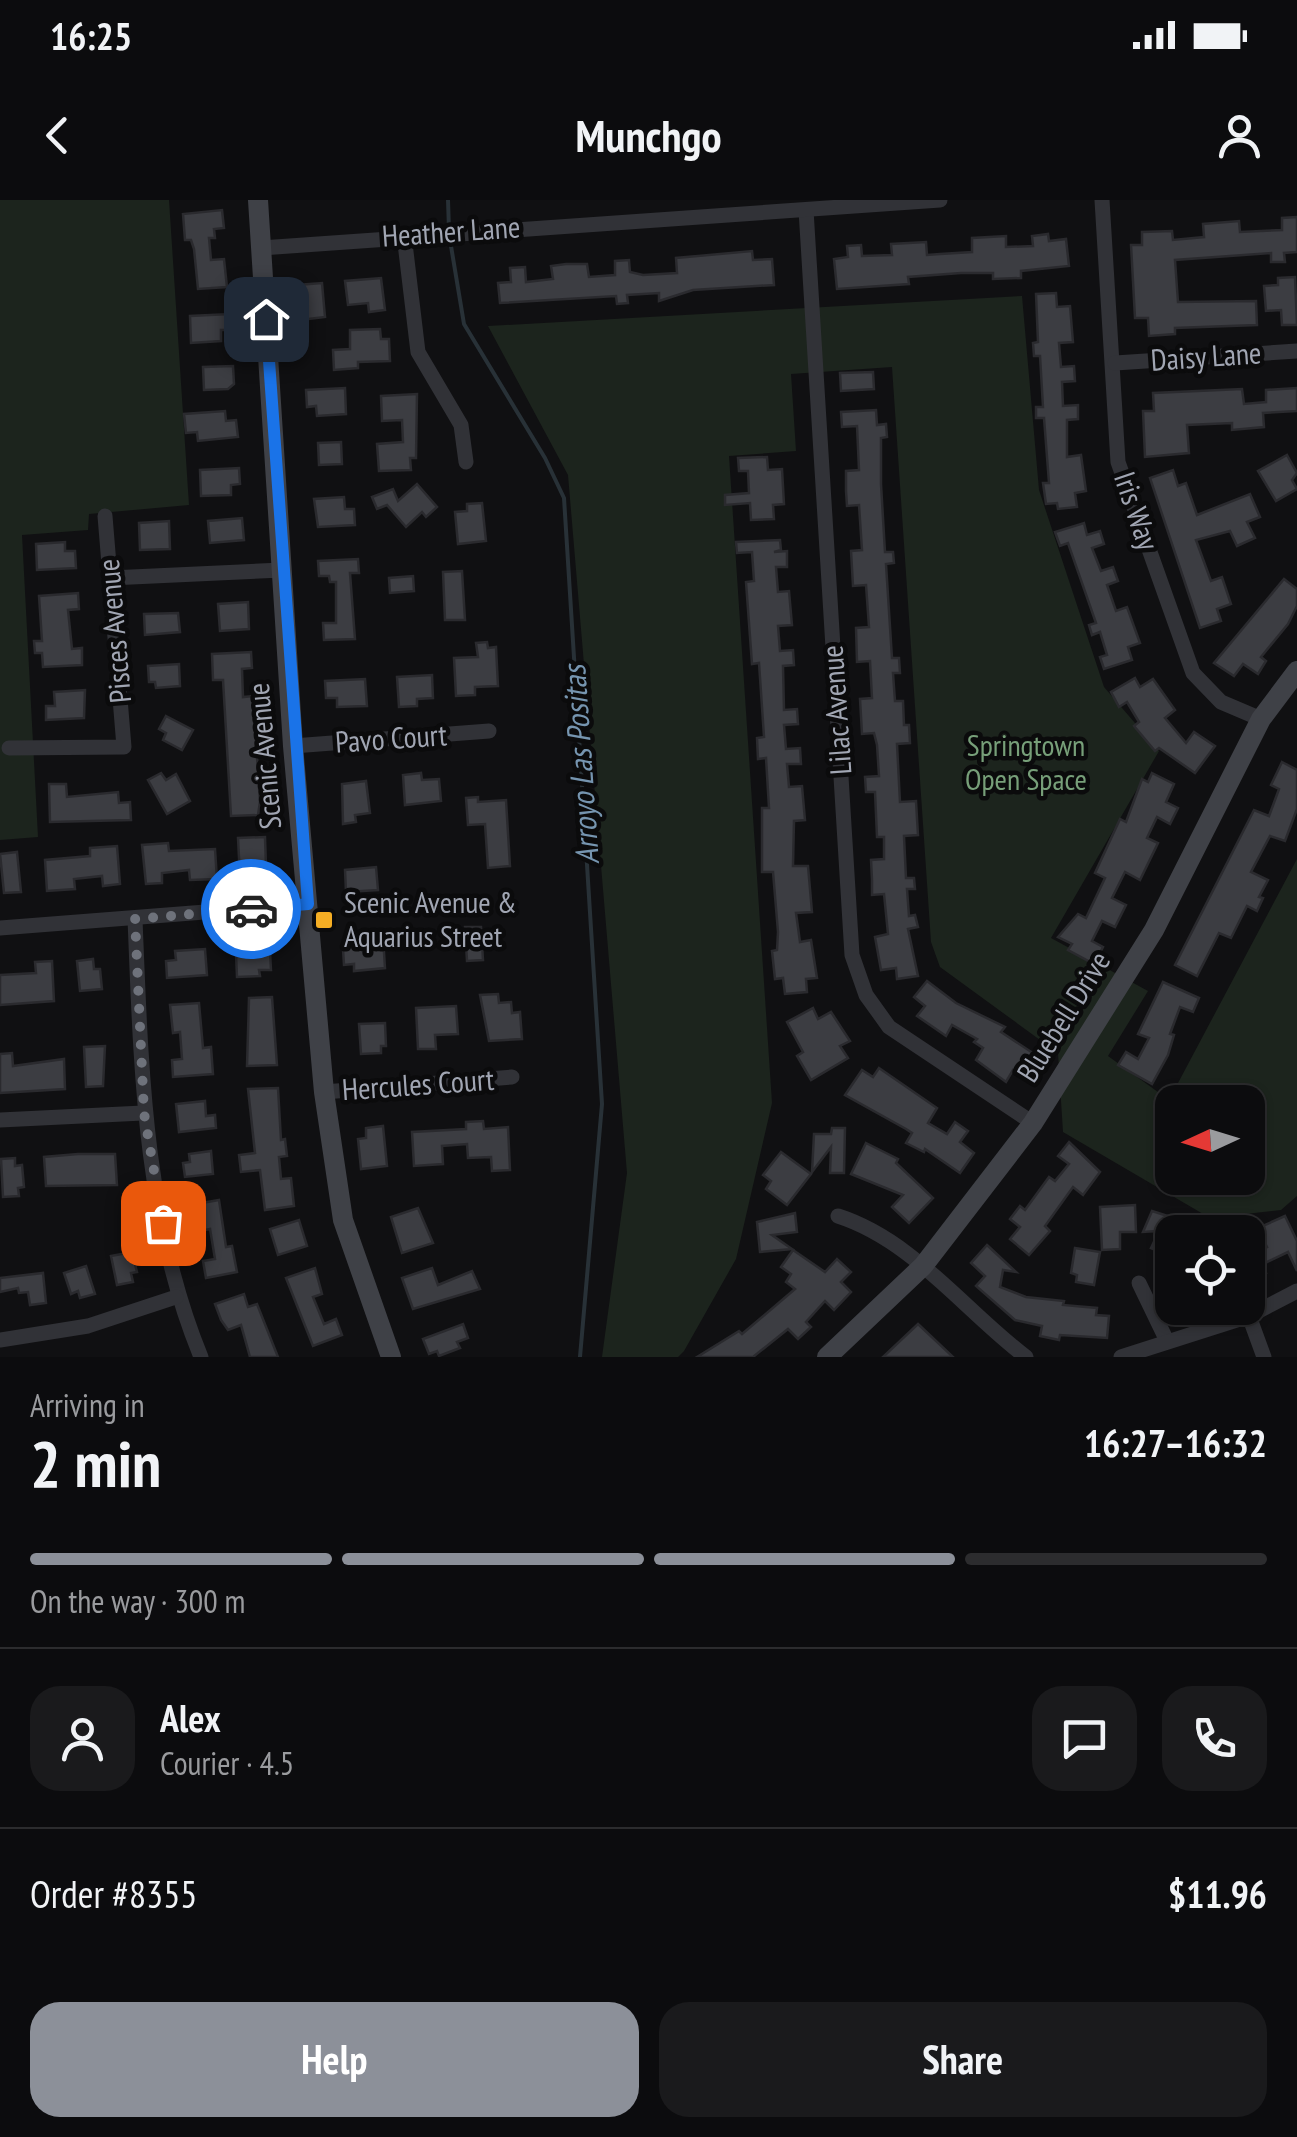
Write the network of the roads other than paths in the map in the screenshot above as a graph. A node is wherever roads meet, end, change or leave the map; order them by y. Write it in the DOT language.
graph roads {
  1 [pos="258,200"];
  2 [pos="940,200"];
  3 [pos="1102,200"];
  4 [pos="806,210"];
  5 [pos="404,235"];
  6 [pos="262,248"];
  7 [pos="1297,351"];
  8 [pos="1115,364"];
  9 [pos="466,462"];
  10 [pos="105,516"];
  11 [pos="282,570"];
  12 [pos="110,578"];
  13 [pos="1297,671"];
  14 [pos="1260,719"];
  15 [pos="489,731"];
  16 [pos="293,746"];
  17 [pos="8,748"];
  18 [pos="308,904"];
  19 [pos="135,919"];
  20 [pos="0,928"];
  21 [pos="512,1078"];
  22 [pos="324,1092"];
  23 [pos="144,1113"];
  24 [pos="0,1120"];
  25 [pos="1032,1124"];
  26 [pos="838,1216"];
  27 [pos="923,1266"];
  28 [pos="1139,1283"];
  29 [pos="1297,1290"];
  30 [pos="176,1297"];
  31 [pos="1265,1307"];
  32 [pos="1219,1325"];
  33 [pos="1252,1325"];
  34 [pos="0,1340"];
  35 [pos="1167,1341"];
  36 [pos="200,1357"];
  37 [pos="391,1357"];
  38 [pos="827,1357"];
  39 [pos="1026,1357"];
  40 [pos="1121,1357"];
  41 [pos="1264,1357"];
  1 -- 6 [label="street, Scenic Avenue"];
  2 -- 4 [label="street, Heather Lane"];
  3 -- 8 [label="street, Iris Way"];
  4 -- 5 [label="street, Heather Lane"];
  4 -- 25 [label="street, Lilac Avenue"];
  5 -- 6 [label="street, Heather Lane"];
  5 -- 9 [label="street"];
  6 -- 11 [label="street, Scenic Avenue"];
  7 -- 8 [label="street, Daisy Lane"];
  8 -- 14 [label="street, Iris Way"];
  10 -- 12 [label="street, Pisces Avenue"];
  11 -- 12 [label="street"];
  11 -- 16 [label="street, Scenic Avenue"];
  12 -- 17 [label="street, Pisces Avenue"];
  13 -- 14 [label="street, Bluebell Drive"];
  14 -- 25 [label="street, Bluebell Drive"];
  15 -- 16 [label="street, Pavo Court"];
  16 -- 18 [label="street, Scenic Avenue"];
  18 -- 19 [label="street"];
  18 -- 22 [label="street, Scenic Avenue"];
  19 -- 20 [label="street"];
  19 -- 23 [label="street"];
  21 -- 22 [label="street, Hercules Court"];
  22 -- 37 [label="street, Scenic Avenue"];
  23 -- 24 [label="street"];
  23 -- 30 [label="street"];
  25 -- 27 [label="street, Bluebell Drive"];
  26 -- 27 [label="street"];
  27 -- 38 [label="street, Bluebell Drive"];
  27 -- 39 [label="street"];
  28 -- 35 [label="street"];
  29 -- 31 [label="street"];
  30 -- 34 [label="street"];
  30 -- 36 [label="street"];
  32 -- 35 [label="street"];
  33 -- 41 [label="street"];
  35 -- 40 [label="street"];
}
